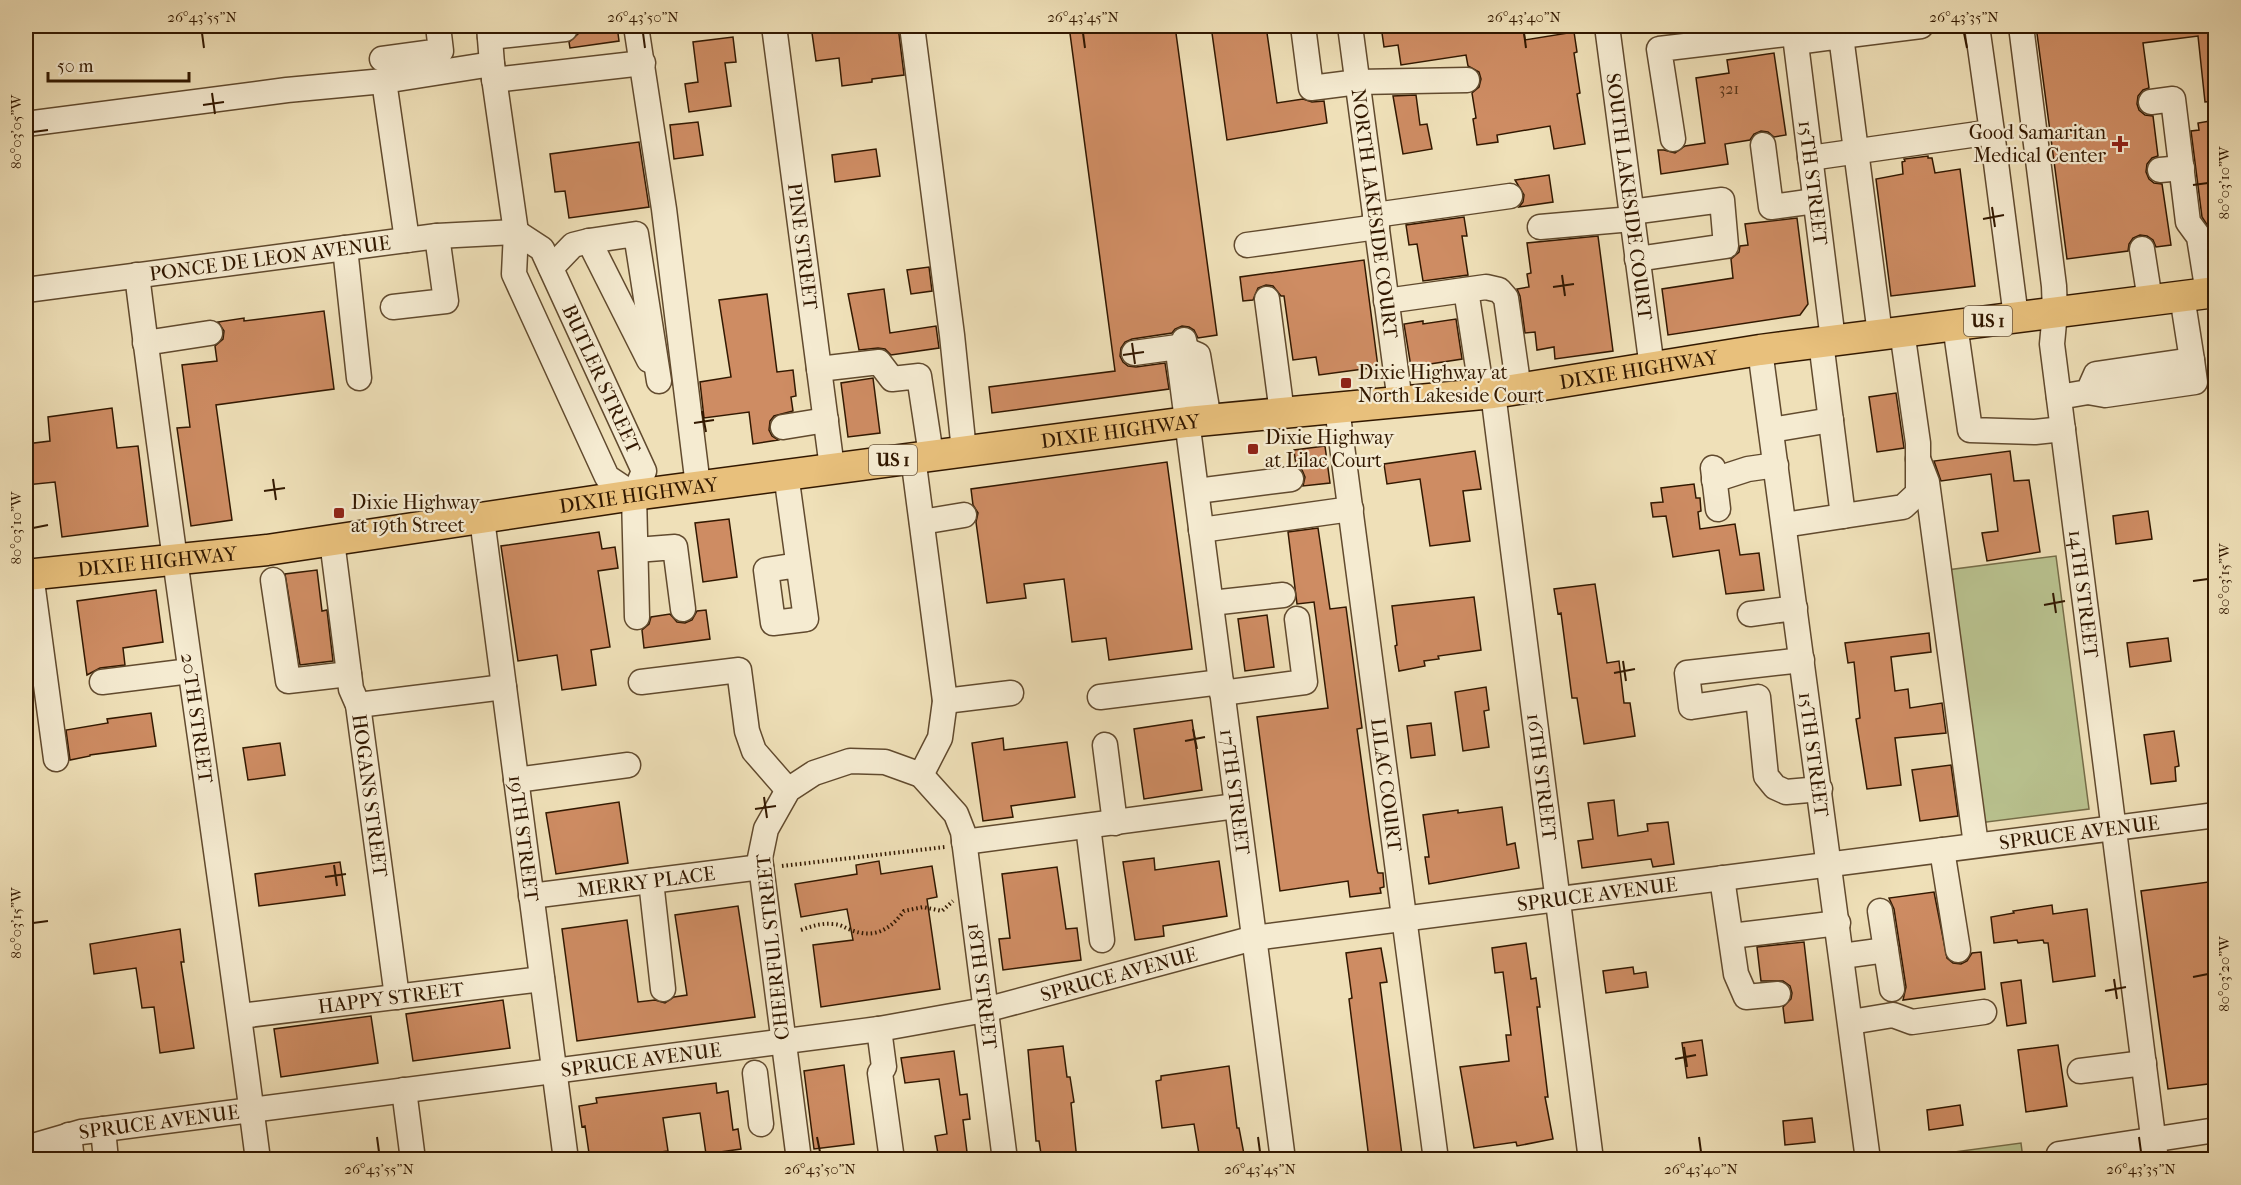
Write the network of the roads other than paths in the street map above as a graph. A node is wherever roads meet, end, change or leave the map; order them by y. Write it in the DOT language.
graph roads {
  1 [pos="438,26"];
  2 [pos="636,26"];
  3 [pos="774,26"];
  4 [pos="912,26"];
  5 [pos="1303,26"];
  6 [pos="1350,26"];
  7 [pos="1607,26"];
  8 [pos="1921,26"];
  9 [pos="1977,26"];
  10 [pos="2020,26"];
  11 [pos="554,28"];
  12 [pos="490,31"];
  13 [pos="1794,34"];
  14 [pos="1841,36"];
  15 [pos="643,63"];
  16 [pos="383,70"];
  17 [pos="493,72"];
  18 [pos="1467,80"];
  19 [pos="1358,82"];
  20 [pos="2151,102"];
  21 [pos="26,124"];
  22 [pos="1992,132"];
  23 [pos="1673,139"];
  24 [pos="1763,145"];
  25 [pos="1856,151"];
  26 [pos="1810,158"];
  27 [pos="1510,196"];
  28 [pos="1815,201"];
  29 [pos="1632,215"];
  30 [pos="1376,221"];
  31 [pos="1540,227"];
  32 [pos="516,232"];
  33 [pos="437,236"];
  34 [pos="407,240"];
  35 [pos="589,241"];
  36 [pos="1247,244"];
  37 [pos="345,248"];
  38 [pos="2142,249"];
  39 [pos="1637,259"];
  40 [pos="551,268"];
  41 [pos="136,275"];
  42 [pos="28,284"];
  43 [pos="1466,290"];
  44 [pos="2202,294"];
  45 [pos="1267,299"];
  46 [pos="2150,300"];
  47 [pos="1386,301"];
  48 [pos="393,307"];
  49 [pos="2055,312"];
  50 [pos="2016,317"];
  51 [pos="1954,325"];
  52 [pos="210,333"];
  53 [pos="1891,333"];
  54 [pos="1827,341"];
  55 [pos="145,343"];
  56 [pos="1760,350"];
  57 [pos="1134,353"];
  58 [pos="1652,368"];
  59 [pos="819,369"];
  60 [pos="359,378"];
  61 [pos="1498,392"];
  62 [pos="2059,397"];
  63 [pos="1400,402"];
  64 [pos="1337,408"];
  65 [pos="1281,413"];
  66 [pos="826,420"];
  67 [pos="1831,420"];
  68 [pos="1198,421"];
  69 [pos="783,427"];
  70 [pos="2063,429"];
  71 [pos="1771,430"];
  72 [pos="964,451"];
  73 [pos="922,456"];
  74 [pos="1918,459"];
  75 [pos="1776,465"];
  76 [pos="832,468"];
  77 [pos="786,474"];
  78 [pos="1291,479"];
  79 [pos="698,486"];
  80 [pos="1197,491"];
  81 [pos="634,495"];
  82 [pos="1351,509"];
  83 [pos="1718,509"];
  84 [pos="964,515"];
  85 [pos="1843,516"];
  86 [pos="482,519"];
  87 [pos="922,522"];
  88 [pos="1784,525"];
  89 [pos="1201,530"];
  90 [pos="332,541"];
  91 [pos="636,550"];
  92 [pos="174,560"];
  93 [pos="798,565"];
  94 [pos="27,573"];
  95 [pos="273,580"];
  96 [pos="1283,595"];
  97 [pos="1211,603"];
  98 [pos="1795,608"];
  99 [pos="683,609"];
  100 [pos="1750,613"];
  101 [pos="637,617"];
  102 [pos="1297,619"];
  103 [pos="1803,660"];
  104 [pos="190,671"];
  105 [pos="349,674"];
  106 [pos="102,682"];
  107 [pos="641,682"];
  108 [pos="504,687"];
  109 [pos="1222,688"];
  110 [pos="1011,693"];
  111 [pos="1100,697"];
  112 [pos="945,701"];
  113 [pos="358,705"];
  114 [pos="1105,745"];
  115 [pos="57,759"];
  116 [pos="628,765"];
  117 [pos="921,775"];
  118 [pos="516,780"];
  119 [pos="1820,789"];
  120 [pos="788,790"];
  121 [pos="1236,806"];
  122 [pos="956,814"];
  123 [pos="2216,815"];
  124 [pos="1114,823"];
  125 [pos="1088,826"];
  126 [pos="2114,828"];
  127 [pos="955,844"];
  128 [pos="1976,845"];
  129 [pos="1942,850"];
  130 [pos="1830,864"];
  131 [pos="772,866"];
  132 [pos="1722,878"];
  133 [pos="651,881"];
  134 [pos="531,896"];
  135 [pos="1557,899"];
  136 [pos="1880,911"];
  137 [pos="1406,918"];
  138 [pos="1838,923"];
  139 [pos="1731,936"];
  140 [pos="1254,938"];
  141 [pos="1102,940"];
  142 [pos="1886,950"];
  143 [pos="1958,950"];
  144 [pos="1842,956"];
  145 [pos="542,979"];
  146 [pos="663,989"];
  147 [pos="1892,989"];
  148 [pos="1778,994"];
  149 [pos="397,997"];
  150 [pos="985,1010"];
  151 [pos="1984,1012"];
  152 [pos="240,1016"];
  153 [pos="1851,1022"];
  154 [pos="879,1029"];
  155 [pos="783,1041"];
  156 [pos="2144,1063"];
  157 [pos="554,1071"];
  158 [pos="2080,1071"];
  159 [pos="755,1073"];
  160 [pos="404,1090"];
  161 [pos="792,1109"];
  162 [pos="252,1110"];
  163 [pos="103,1129"];
  164 [pos="2216,1130"];
  165 [pos="69,1135"];
  166 [pos="26,1148"];
  167 [pos="2155,1149"];
  168 [pos="72,1160"];
  169 [pos="106,1160"];
  170 [pos="258,1160"];
  171 [pos="413,1160"];
  172 [pos="566,1160"];
  173 [pos="799,1160"];
  174 [pos="892,1160"];
  175 [pos="1005,1160"];
  176 [pos="1282,1160"];
  177 [pos="1436,1160"];
  178 [pos="1591,1160"];
  179 [pos="1868,1160"];
  180 [pos="2060,1160"];
  1 -- 16 [label="street"];
  2 -- 15 [label="street"];
  3 -- 59 [label="street, PINE STREET"];
  4 -- 72 [label="street"];
  5 -- 19 [label="street"];
  6 -- 19 [label="street, NORTH LAKESIDE COURT"];
  7 -- 29 [label="street, SOUTH LAKESIDE COURT"];
  8 -- 14 [label="street"];
  9 -- 22 [label="street"];
  10 -- 49 [label="street, 14TH STREET"];
  11 -- 12 [label="street"];
  12 -- 17 [label="street, BUTLER STREET"];
  13 -- 14 [label="street"];
  13 -- 23 [label="street"];
  13 -- 26 [label="street, 15TH STREET"];
  14 -- 25 [label="street"];
  15 -- 17 [label="street"];
  15 -- 79 [label="street"];
  16 -- 17 [label="street"];
  16 -- 21 [label="street"];
  16 -- 34 [label="street"];
  17 -- 32 [label="street, BUTLER STREET"];
  18 -- 19 [label="street"];
  19 -- 30 [label="street, NORTH LAKESIDE COURT"];
  20 -- 44 [label="street"];
  22 -- 25 [label="street"];
  22 -- 50 [label="street"];
  24 -- 28 [label="street"];
  25 -- 26 [label="street"];
  25 -- 53 [label="street"];
  26 -- 28 [label="street, 15TH STREET"];
  27 -- 30 [label="street"];
  28 -- 54 [label="street, 15TH STREET"];
  29 -- 31 [label="street"];
  29 -- 39 [label="street, SOUTH LAKESIDE COURT"];
  29 -- 39 [label="street"];
  30 -- 36 [label="street"];
  30 -- 47 [label="street, NORTH LAKESIDE COURT"];
  32 -- 33 [label="street, PONCE DE LEON AVENUE"];
  32 -- 40 [label="street, BUTLER STREET"];
  32 -- 81 [label="street, BUTLER STREET"];
  33 -- 34 [label="street, PONCE DE LEON AVENUE"];
  33 -- 48 [label="street"];
  34 -- 37 [label="street, PONCE DE LEON AVENUE"];
  35 -- 35 [label="street"];
  35 -- 40 [label="street"];
  37 -- 41 [label="street, PONCE DE LEON AVENUE"];
  37 -- 60 [label="street"];
  38 -- 46 [label="street"];
  39 -- 58 [label="street, SOUTH LAKESIDE COURT"];
  40 -- 81 [label="street, BUTLER STREET"];
  41 -- 42 [label="street, PONCE DE LEON AVENUE"];
  41 -- 55 [label="street, 20TH STREET"];
  43 -- 47 [label="street"];
  43 -- 61 [label="street"];
  43 -- 61 [label="street"];
  44 -- 46 [label="main road, DIXIE HIGHWAY / US 1"];
  44 -- 62 [label="street"];
  45 -- 65 [label="street"];
  46 -- 49 [label="main road, DIXIE HIGHWAY / US 1"];
  47 -- 63 [label="street, NORTH LAKESIDE COURT"];
  49 -- 50 [label="main road, DIXIE HIGHWAY / US 1"];
  49 -- 62 [label="street, 14TH STREET"];
  50 -- 51 [label="main road, DIXIE HIGHWAY / US 1"];
  51 -- 53 [label="main road, DIXIE HIGHWAY / US 1"];
  51 -- 70 [label="street"];
  52 -- 55 [label="street"];
  53 -- 54 [label="main road, DIXIE HIGHWAY / US 1"];
  53 -- 74 [label="street"];
  54 -- 56 [label="main road, DIXIE HIGHWAY / US 1"];
  54 -- 67 [label="street, 15TH STREET"];
  55 -- 92 [label="street, 20TH STREET"];
  56 -- 58 [label="main road, DIXIE HIGHWAY / US 1"];
  56 -- 71 [label="street, 15TH STREET"];
  57 -- 68 [label="street, 17TH STREET"];
  58 -- 61 [label="main road, DIXIE HIGHWAY / US 1"];
  59 -- 66 [label="street, PINE STREET"];
  59 -- 73 [label="street"];
  61 -- 63 [label="main road, DIXIE HIGHWAY / US 1"];
  61 -- 135 [label="street, 16TH STREET"];
  62 -- 70 [label="street, 14TH STREET"];
  63 -- 64 [label="main road, DIXIE HIGHWAY / US 1"];
  64 -- 65 [label="main road, DIXIE HIGHWAY / US 1"];
  64 -- 82 [label="street, LILAC COURT"];
  65 -- 68 [label="main road, DIXIE HIGHWAY / US 1"];
  66 -- 69 [label="street"];
  66 -- 76 [label="street, PINE STREET"];
  67 -- 71 [label="street"];
  67 -- 85 [label="street, 15TH STREET"];
  68 -- 72 [label="main road, DIXIE HIGHWAY / US 1"];
  68 -- 80 [label="street, 17TH STREET"];
  70 -- 126 [label="street, 14TH STREET"];
  71 -- 75 [label="street, 15TH STREET"];
  72 -- 73 [label="main road, DIXIE HIGHWAY / US 1"];
  73 -- 76 [label="main road, DIXIE HIGHWAY / US 1"];
  73 -- 87 [label="street"];
  74 -- 85 [label="street"];
  74 -- 128 [label="street"];
  75 -- 83 [label="street"];
  75 -- 88 [label="street, 15TH STREET"];
  76 -- 77 [label="main road, DIXIE HIGHWAY / US 1"];
  77 -- 79 [label="main road, DIXIE HIGHWAY / US 1"];
  77 -- 93 [label="street"];
  78 -- 80 [label="street"];
  79 -- 81 [label="main road, DIXIE HIGHWAY / US 1"];
  80 -- 89 [label="street, 17TH STREET"];
  81 -- 86 [label="main road, DIXIE HIGHWAY / US 1"];
  81 -- 91 [label="street"];
  82 -- 89 [label="street"];
  82 -- 137 [label="street, LILAC COURT"];
  84 -- 87 [label="street"];
  85 -- 88 [label="street"];
  86 -- 90 [label="main road, DIXIE HIGHWAY / US 1"];
  86 -- 108 [label="street, 19TH STREET"];
  87 -- 112 [label="street"];
  88 -- 98 [label="street, 15TH STREET"];
  89 -- 97 [label="street, 17TH STREET"];
  90 -- 92 [label="main road, DIXIE HIGHWAY / US 1"];
  90 -- 105 [label="street"];
  91 -- 99 [label="street"];
  91 -- 101 [label="street"];
  92 -- 94 [label="main road, DIXIE HIGHWAY / US 1"];
  92 -- 104 [label="street, 20TH STREET"];
  94 -- 115 [label="street"];
  95 -- 105 [label="street"];
  96 -- 97 [label="street"];
  97 -- 109 [label="street, 17TH STREET"];
  98 -- 100 [label="street"];
  98 -- 103 [label="street, 15TH STREET"];
  102 -- 109 [label="street"];
  103 -- 119 [label="street, 15TH STREET"];
  103 -- 119 [label="street"];
  104 -- 106 [label="street"];
  104 -- 152 [label="street, 20TH STREET"];
  105 -- 113 [label="street"];
  107 -- 120 [label="street"];
  108 -- 113 [label="street, HOGANS STREET"];
  108 -- 118 [label="street, 19TH STREET"];
  109 -- 111 [label="street"];
  109 -- 121 [label="street, 17TH STREET"];
  110 -- 112 [label="street"];
  112 -- 117 [label="street"];
  113 -- 149 [label="street, HOGANS STREET"];
  114 -- 124 [label="street"];
  116 -- 118 [label="street"];
  117 -- 120 [label="street, CHEERFUL STREET"];
  117 -- 122 [label="street, CHEERFUL STREET"];
  118 -- 134 [label="street, 19TH STREET"];
  119 -- 130 [label="street, 15TH STREET"];
  120 -- 131 [label="street, CHEERFUL STREET"];
  121 -- 124 [label="street"];
  121 -- 140 [label="street, 17TH STREET"];
  122 -- 127 [label="street, 18TH STREET"];
  123 -- 126 [label="street, SPRUCE AVENUE"];
  124 -- 125 [label="street"];
  125 -- 127 [label="street"];
  125 -- 141 [label="street"];
  126 -- 128 [label="street, SPRUCE AVENUE"];
  126 -- 156 [label="street, 14TH STREET"];
  127 -- 150 [label="street, 18TH STREET"];
  128 -- 129 [label="street, SPRUCE AVENUE"];
  129 -- 130 [label="street, SPRUCE AVENUE"];
  129 -- 143 [label="street"];
  130 -- 132 [label="street, SPRUCE AVENUE"];
  130 -- 138 [label="street, 15TH STREET"];
  131 -- 133 [label="street, MERRY PLACE"];
  131 -- 155 [label="street, CHEERFUL STREET"];
  132 -- 135 [label="street, SPRUCE AVENUE"];
  132 -- 139 [label="street"];
  133 -- 134 [label="street, MERRY PLACE"];
  133 -- 146 [label="street"];
  134 -- 145 [label="street, 19TH STREET"];
  135 -- 137 [label="street, SPRUCE AVENUE"];
  135 -- 178 [label="street, 16TH STREET"];
  136 -- 142 [label="street"];
  137 -- 140 [label="street, SPRUCE AVENUE"];
  137 -- 177 [label="street, LILAC COURT"];
  138 -- 139 [label="street"];
  138 -- 144 [label="street, 15TH STREET"];
  139 -- 148 [label="street"];
  140 -- 150 [label="street, SPRUCE AVENUE"];
  140 -- 176 [label="street, 17TH STREET"];
  142 -- 144 [label="street"];
  142 -- 147 [label="street"];
  144 -- 153 [label="street, 15TH STREET"];
  145 -- 149 [label="street, HAPPY STREET"];
  145 -- 157 [label="street, 19TH STREET"];
  149 -- 152 [label="street, HAPPY STREET"];
  150 -- 154 [label="street, SPRUCE AVENUE"];
  150 -- 175 [label="street, 18TH STREET"];
  151 -- 153 [label="street"];
  152 -- 162 [label="street, 20TH STREET"];
  153 -- 179 [label="street, 15TH STREET"];
  154 -- 155 [label="street, SPRUCE AVENUE"];
  154 -- 174 [label="street"];
  155 -- 157 [label="street, SPRUCE AVENUE"];
  155 -- 161 [label="street, CHEERFUL STREET"];
  156 -- 158 [label="street"];
  156 -- 167 [label="street, 14TH STREET"];
  157 -- 160 [label="street, SPRUCE AVENUE"];
  157 -- 172 [label="street, 19TH STREET"];
  159 -- 161 [label="street"];
  160 -- 162 [label="street, SPRUCE AVENUE"];
  160 -- 171 [label="street"];
  161 -- 173 [label="street, CHEERFUL STREET"];
  162 -- 163 [label="street, SPRUCE AVENUE"];
  162 -- 170 [label="street, 20TH STREET"];
  163 -- 165 [label="street, SPRUCE AVENUE"];
  163 -- 169 [label="street"];
  164 -- 167 [label="street"];
  165 -- 166 [label="street, SPRUCE AVENUE"];
  165 -- 168 [label="street"];
  167 -- 180 [label="street"];
}
